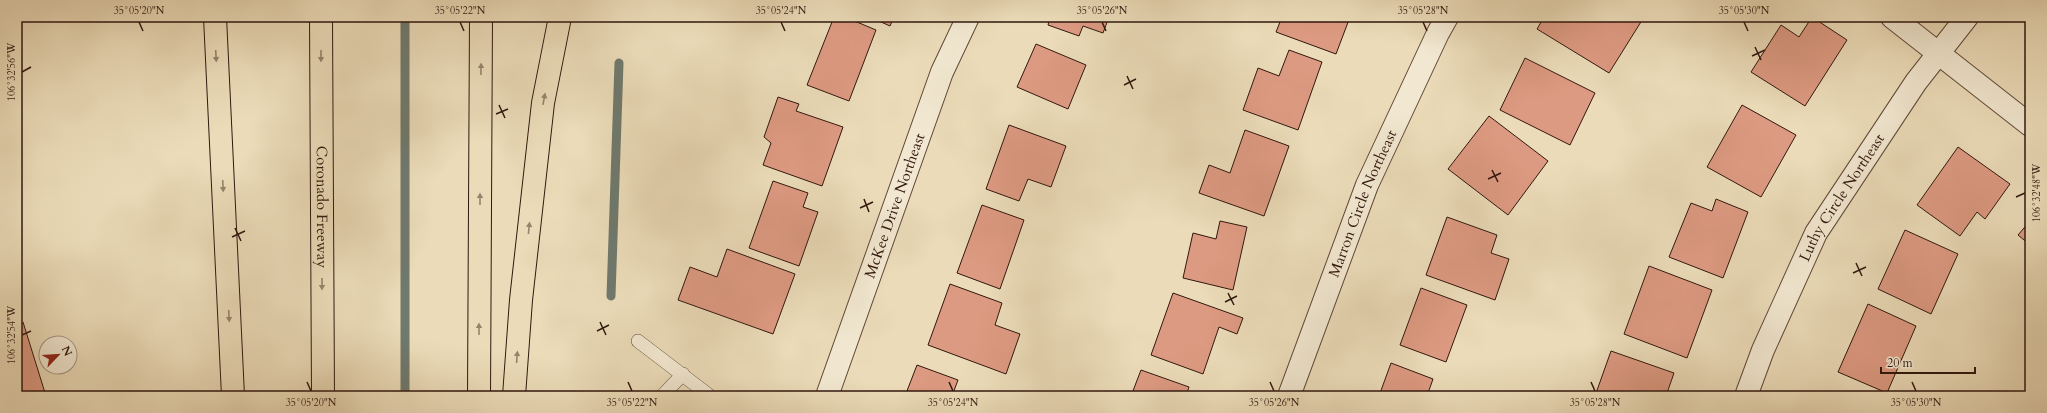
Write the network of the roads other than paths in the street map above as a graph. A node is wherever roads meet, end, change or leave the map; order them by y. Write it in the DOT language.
graph roads {
  1 [pos="215,17"];
  2 [pos="321,17"];
  3 [pos="481,17"];
  4 [pos="560,17"];
  5 [pos="968,17"];
  6 [pos="1447,17"];
  7 [pos="1892,17"];
  8 [pos="1967,17"];
  9 [pos="1938,52"];
  10 [pos="2030,124"];
  11 [pos="638,341"];
  12 [pos="683,374"];
  13 [pos="233,396"];
  14 [pos="323,396"];
  15 [pos="479,396"];
  16 [pos="514,396"];
  17 [pos="662,396"];
  18 [pos="710,396"];
  19 [pos="827,396"];
  20 [pos="1289,396"];
  21 [pos="1746,396"];
  1 -- 13 [label="highway, one-way"];
  2 -- 14 [label="highway, Coronado Freeway, one-way"];
  15 -- 3 [label="highway, one-way"];
  16 -- 4 [label="highway, one-way"];
  5 -- 19 [label="street, McKee Drive Northeast"];
  6 -- 20 [label="street, Marron Circle Northeast"];
  7 -- 9 [label="street"];
  8 -- 9 [label="street, Luthy Circle Northeast"];
  9 -- 10 [label="street"];
  9 -- 21 [label="street, Luthy Circle Northeast"];
  11 -- 12 [label="lane"];
  12 -- 17 [label="lane"];
  12 -- 18 [label="lane"];
}
